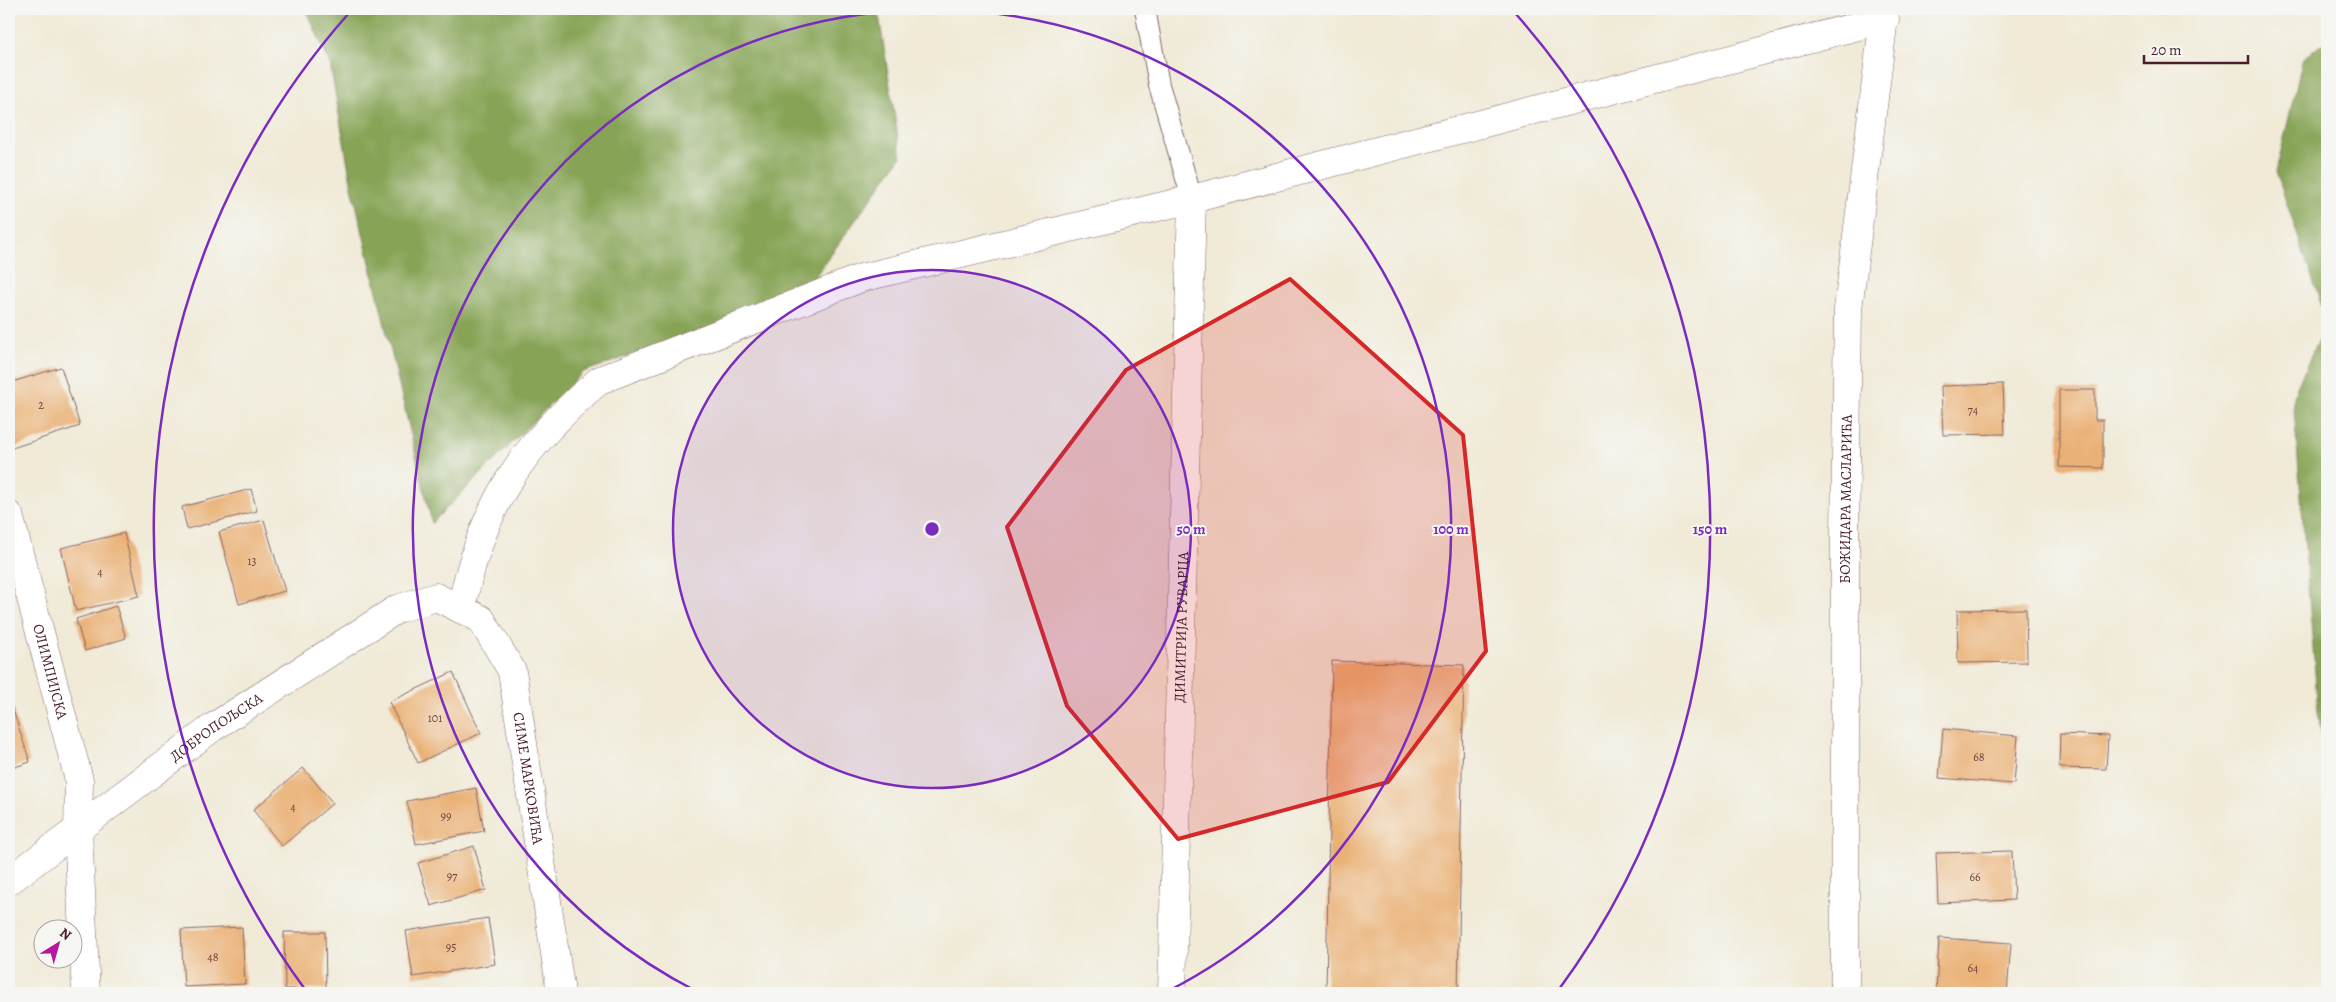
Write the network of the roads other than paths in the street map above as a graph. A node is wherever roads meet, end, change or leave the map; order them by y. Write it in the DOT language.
graph roads {
  1 [pos="1145,9"];
  2 [pos="1885,14"];
  3 [pos="1192,199"];
  4 [pos="9,514"];
  5 [pos="436,597"];
  6 [pos="461,609"];
  7 [pos="78,831"];
  8 [pos="9,881"];
  9 [pos="86,993"];
  10 [pos="561,993"];
  11 [pos="1172,993"];
  12 [pos="1845,993"];
  1 -- 3 [label="lane"];
  2 -- 3 [label="street"];
  2 -- 12 [label="street, БОЖИДАРА МАСЛАРИЋА"];
  3 -- 6 [label="street"];
  3 -- 11 [label="street, ДИМИТРИЈА РУВАРЦА"];
  4 -- 7 [label="street, ОЛИМПИЈСКА"];
  5 -- 6 [label="street, СИМЕ МАРКОВИЋА"];
  5 -- 7 [label="street, ДОБРОПОЉСКА"];
  6 -- 10 [label="street, СИМЕ МАРКОВИЋА"];
  7 -- 8 [label="street, ДОБРОПОЉСКА"];
  7 -- 9 [label="street, ОЛИМПИЈСКА"];
}
